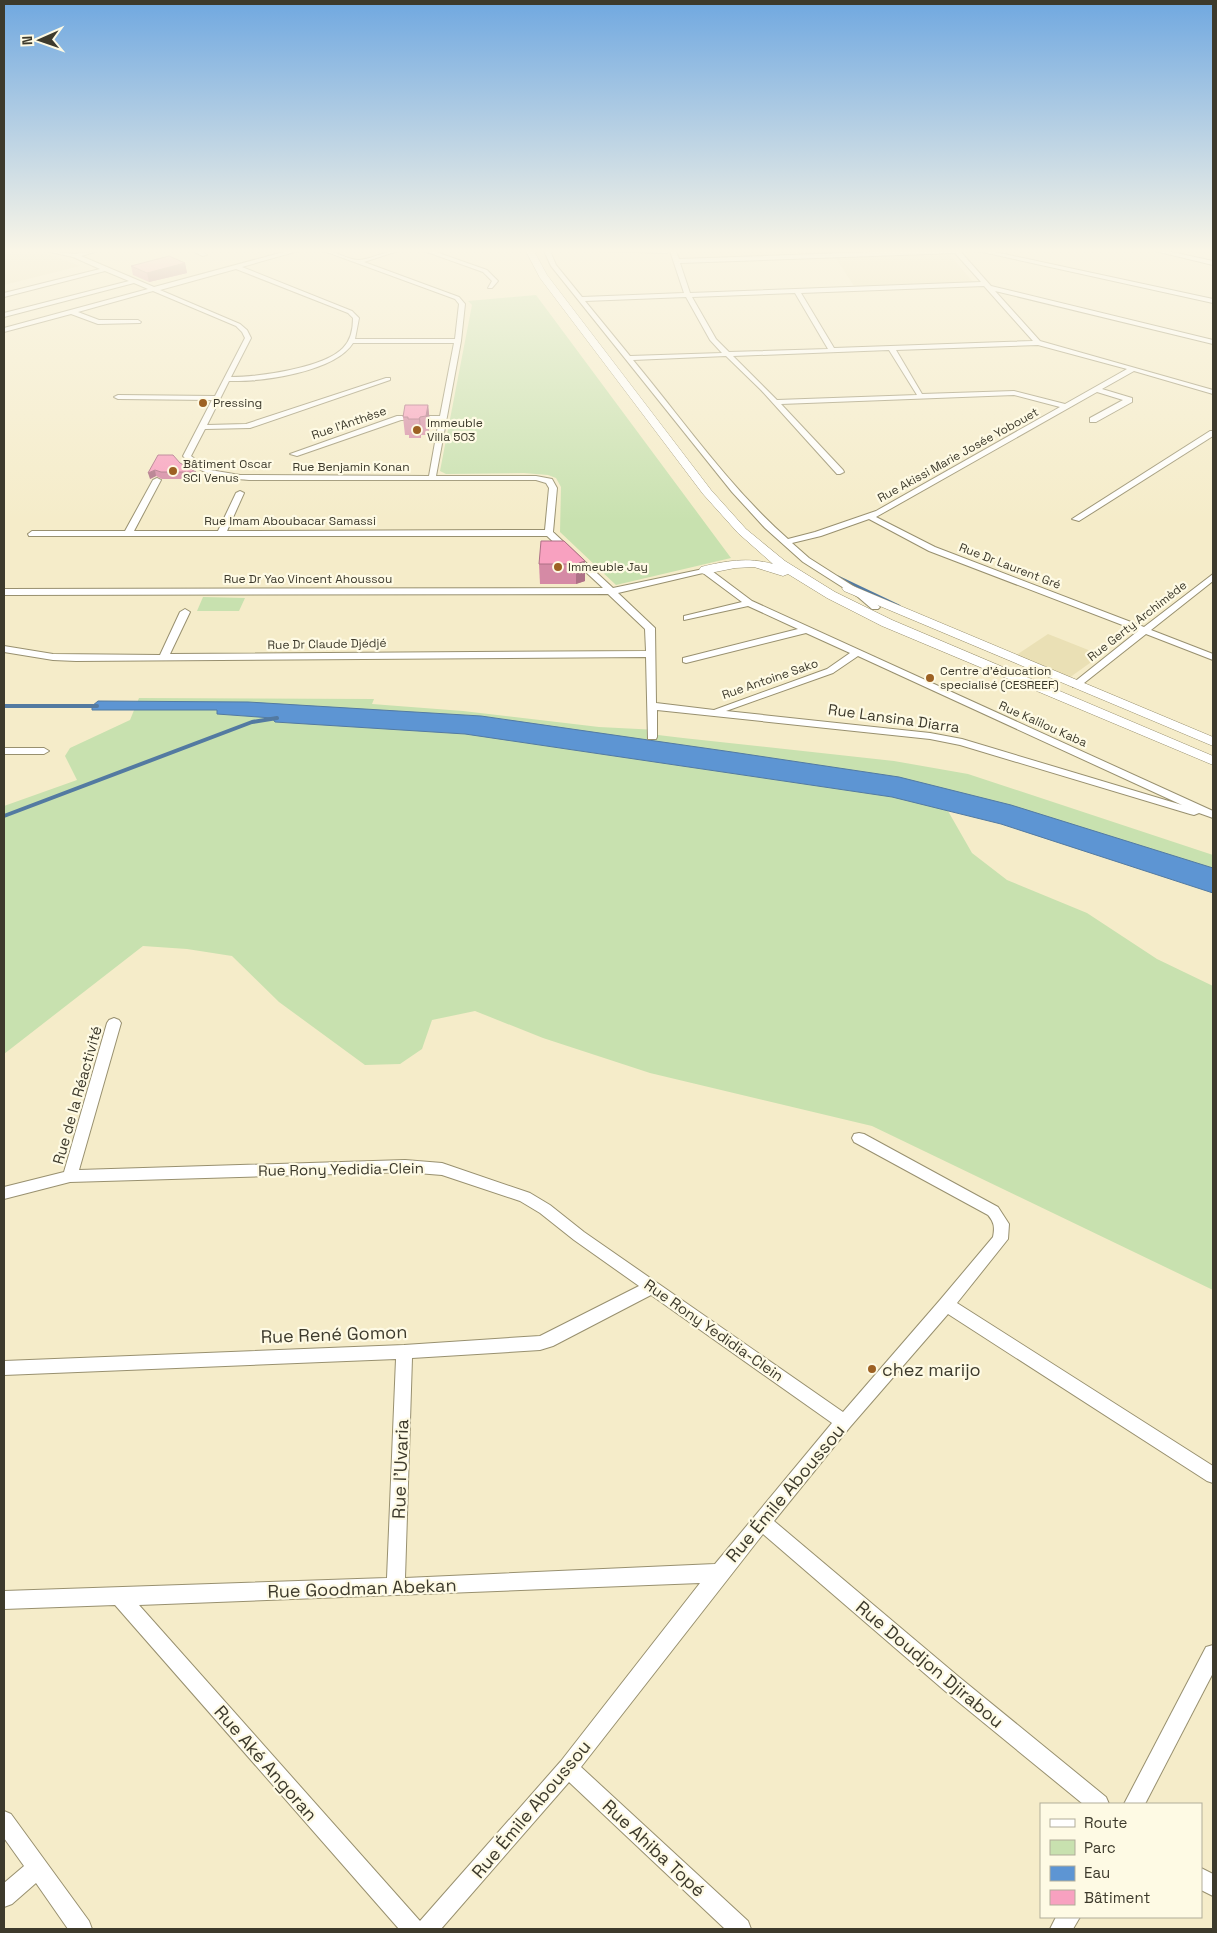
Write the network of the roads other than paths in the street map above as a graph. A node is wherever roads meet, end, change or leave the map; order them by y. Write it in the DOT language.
graph roads {
  1 [pos="246,341"];
  2 [pos="352,341"];
  3 [pos="458,341"];
  4 [pos="593,341"];
  5 [pos="604,341"];
  6 [pos="614,341"];
  7 [pos="715,341"];
  8 [pos="827,341"];
  9 [pos="1038,343"];
  10 [pos="891,348"];
  11 [pos="832,350"];
  12 [pos="727,354"];
  13 [pos="627,358"];
  14 [pos="1133,370"];
  15 [pos="388,378"];
  16 [pos="226,379"];
  17 [pos="1097,390"];
  18 [pos="1213,392"];
  19 [pos="919,393"];
  20 [pos="118,397"];
  21 [pos="217,398"];
  22 [pos="775,402"];
  23 [pos="1067,407"];
  24 [pos="442,418"];
  25 [pos="1093,420"];
  26 [pos="201,426"];
  27 [pos="1213,433"];
  28 [pos="294,454"];
  29 [pos="840,472"];
  30 [pos="432,478"];
  31 [pos="156,480"];
  32 [pos="240,493"];
  33 [pos="869,516"];
  34 [pos="1076,519"];
  35 [pos="549,533"];
  36 [pos="32,534"];
  37 [pos="128,534"];
  38 [pos="221,534"];
  39 [pos="786,542"];
  40 [pos="706,570"];
  41 [pos="1213,577"];
  42 [pos="848,588"];
  43 [pos="613,591"];
  44 [pos="4,592"];
  45 [pos="749,603"];
  46 [pos="849,605"];
  47 [pos="875,607"];
  48 [pos="185,612"];
  49 [pos="687,618"];
  50 [pos="805,630"];
  51 [pos="1146,631"];
  52 [pos="4,649"];
  53 [pos="856,653"];
  54 [pos="651,654"];
  55 [pos="164,657"];
  56 [pos="1213,658"];
  57 [pos="686,660"];
  58 [pos="1076,685"];
  59 [pos="652,706"];
  60 [pos="716,712"];
  61 [pos="652,737"];
  62 [pos="1213,742"];
  63 [pos="4,751"];
  64 [pos="44,751"];
  65 [pos="1213,751"];
  66 [pos="1213,761"];
  67 [pos="1212,814"];
  68 [pos="114,1023"];
  69 [pos="859,1138"];
  70 [pos="70,1176"];
  71 [pos="4,1193"];
  72 [pos="652,1287"];
  73 [pos="946,1305"];
  74 [pos="404,1352"];
  75 [pos="4,1368"];
  76 [pos="844,1422"];
  77 [pos="1213,1475"];
  78 [pos="762,1522"];
  79 [pos="719,1573"];
  80 [pos="396,1587"];
  81 [pos="120,1597"];
  82 [pos="4,1600"];
  83 [pos="1213,1654"];
  84 [pos="568,1768"];
  85 [pos="1098,1803"];
  86 [pos="1135,1803"];
  87 [pos="4,1820"];
  88 [pos="38,1868"];
  89 [pos="1202,1879"];
  90 [pos="1213,1886"];
  91 [pos="4,1896"];
  92 [pos="1068,1918"];
  93 [pos="81,1929"];
  94 [pos="412,1929"];
  95 [pos="427,1929"];
  96 [pos="740,1929"];
  97 [pos="1061,1929"];
  1 -- 16 [label="street, Rue Benjamin Konan"];
  2 -- 16 [label="street"];
  3 -- 24 [label="street"];
  4 -- 46 [label="main road"];
  5 -- 47 [label="main road"];
  6 -- 13 [label="street"];
  7 -- 12 [label="street"];
  8 -- 11 [label="street"];
  9 -- 10 [label="street"];
  9 -- 14 [label="street"];
  10 -- 11 [label="street"];
  10 -- 19 [label="street"];
  11 -- 12 [label="street"];
  12 -- 13 [label="street"];
  12 -- 22 [label="street"];
  13 -- 39 [label="street"];
  14 -- 17 [label="street, Rue Akissi Marie Josée Yobouet"];
  14 -- 18 [label="street"];
  15 -- 26 [label="street"];
  16 -- 21 [label="street, Rue Benjamin Konan"];
  17 -- 23 [label="street, Rue Akissi Marie Josée Yobouet"];
  17 -- 25 [label="street"];
  20 -- 21 [label="street"];
  21 -- 26 [label="street, Rue Benjamin Konan"];
  22 -- 23 [label="street"];
  22 -- 29 [label="street"];
  23 -- 33 [label="street, Rue Akissi Marie Josée Yobouet"];
  24 -- 28 [label="street, Rue l'Anthèse"];
  24 -- 30 [label="street"];
  26 -- 30 [label="street, Rue Benjamin Konan"];
  27 -- 34 [label="street"];
  30 -- 35 [label="street"];
  31 -- 37 [label="street"];
  32 -- 38 [label="street"];
  33 -- 39 [label="street, Rue Akissi Marie Josée Yobouet"];
  33 -- 51 [label="street, Rue Dr Laurent Gré"];
  35 -- 38 [label="street, Rue Imam Aboubacar Samassi"];
  35 -- 43 [label="street"];
  36 -- 37 [label="street, Rue Imam Aboubacar Samassi"];
  37 -- 38 [label="street, Rue Imam Aboubacar Samassi"];
  39 -- 42 [label="street"];
  40 -- 43 [label="street, Rue Dr Yao Vincent Ahoussou"];
  40 -- 45 [label="street, Rue Kalilou Kaba"];
  40 -- 46 [label="main road"];
  41 -- 51 [label="street, Rue Gerty Archimède"];
  42 -- 47 [label="street"];
  42 -- 58 [label="main road"];
  43 -- 44 [label="street, Rue Dr Yao Vincent Ahoussou"];
  43 -- 54 [label="street"];
  45 -- 49 [label="street"];
  45 -- 50 [label="street, Rue Kalilou Kaba"];
  46 -- 66 [label="main road"];
  47 -- 65 [label="main road"];
  48 -- 55 [label="street"];
  50 -- 53 [label="street, Rue Kalilou Kaba"];
  50 -- 57 [label="street"];
  51 -- 56 [label="street, Rue Dr Laurent Gré"];
  51 -- 58 [label="street, Rue Gerty Archimède"];
  52 -- 55 [label="street, Rue Dr Claude Djédjé"];
  53 -- 60 [label="street, Rue Antoine Sako"];
  53 -- 67 [label="street, Rue Kalilou Kaba"];
  54 -- 55 [label="street, Rue Dr Claude Djédjé"];
  54 -- 59 [label="street"];
  58 -- 62 [label="main road"];
  59 -- 60 [label="street, Rue Lansina Diarra"];
  59 -- 61 [label="street"];
  60 -- 67 [label="street, Rue Lansina Diarra"];
  63 -- 64 [label="street"];
  68 -- 70 [label="street, Rue de la Réactivité"];
  69 -- 73 [label="street, Rue Émile Aboussou"];
  70 -- 71 [label="street, Rue Rony Yedidia-Clein"];
  70 -- 72 [label="street, Rue Rony Yedidia-Clein"];
  72 -- 74 [label="street, Rue René Gomon"];
  72 -- 76 [label="street, Rue Rony Yedidia-Clein"];
  73 -- 76 [label="street, Rue Émile Aboussou"];
  73 -- 77 [label="street"];
  74 -- 75 [label="street, Rue René Gomon"];
  74 -- 80 [label="street, Rue l'Uvaria"];
  76 -- 78 [label="street, Rue Émile Aboussou"];
  78 -- 79 [label="street, Rue Émile Aboussou"];
  78 -- 85 [label="street, Rue Doudjon Djirabou"];
  79 -- 80 [label="street, Rue Goodman Abekan"];
  79 -- 84 [label="street, Rue Émile Aboussou"];
  80 -- 81 [label="street, Rue Goodman Abekan"];
  81 -- 82 [label="street, Rue Goodman Abekan"];
  81 -- 94 [label="street, Rue Aké Angoran"];
  83 -- 86 [label="street"];
  84 -- 95 [label="street, Rue Émile Aboussou"];
  84 -- 96 [label="street, Rue Ahiba Topé"];
  87 -- 88 [label="street"];
  88 -- 91 [label="street"];
  88 -- 93 [label="street"];
  89 -- 90 [label="street"];
  92 -- 97 [label="street"];
}
